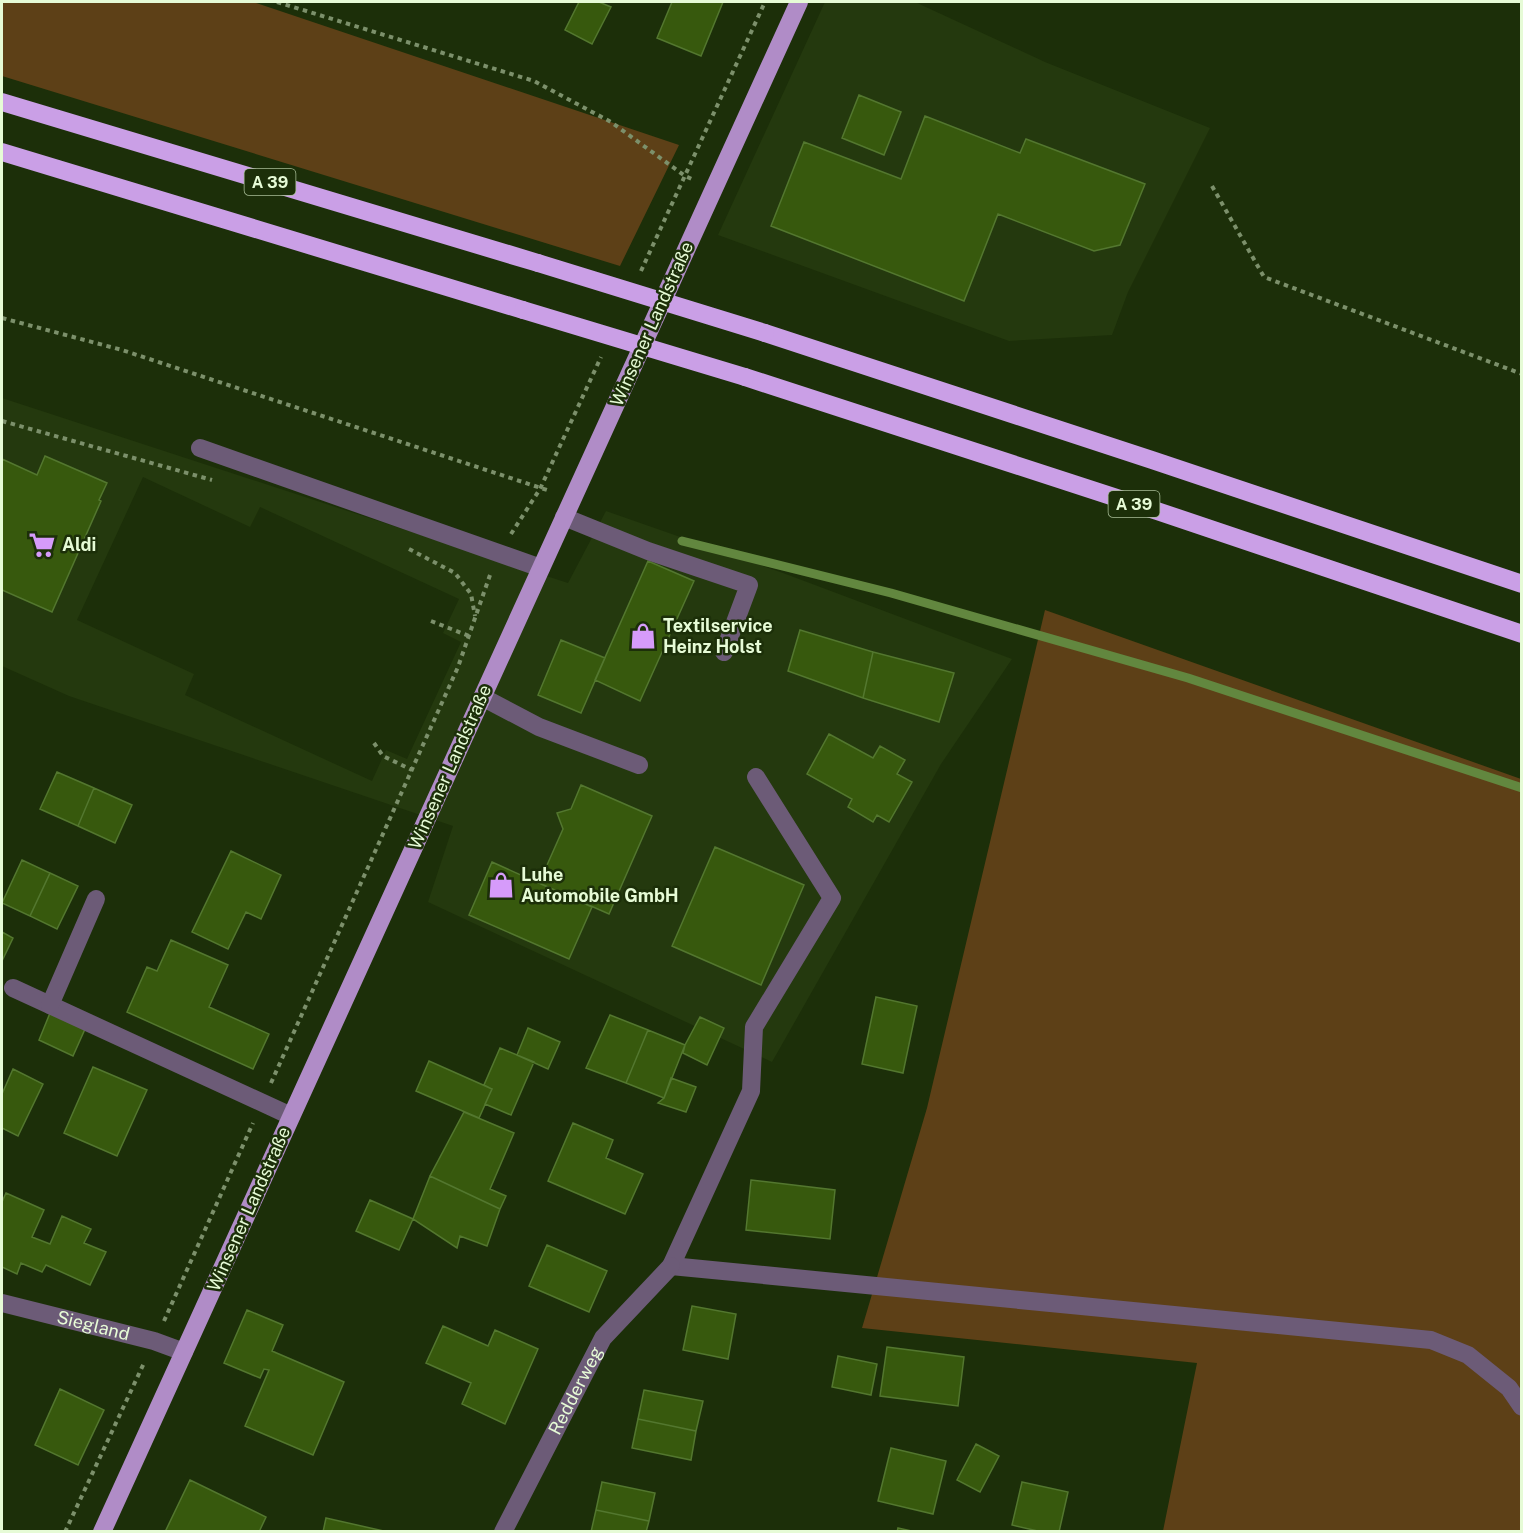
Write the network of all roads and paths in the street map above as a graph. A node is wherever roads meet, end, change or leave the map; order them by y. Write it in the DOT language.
graph roads {
  1 [pos="277,2"];
  2 [pos="765,2"];
  3 [pos="799,2"];
  4 [pos="2,102"];
  5 [pos="2,152"];
  6 [pos="685,176"];
  7 [pos="1212,186"];
  8 [pos="714,188"];
  9 [pos="640,273"];
  10 [pos="2,318"];
  11 [pos="605,348"];
  12 [pos="1521,374"];
  13 [pos="2,421"];
  14 [pos="200,448"];
  15 [pos="222,483"];
  16 [pos="540,489"];
  17 [pos="573,498"];
  18 [pos="564,517"];
  19 [pos="405,547"];
  20 [pos="498,552"];
  21 [pos="541,568"];
  22 [pos="1521,584"];
  23 [pos="475,617"];
  24 [pos="431,621"];
  25 [pos="1521,634"];
  26 [pos="469,636"];
  27 [pos="724,652"];
  28 [pos="482,698"];
  29 [pos="374,743"];
  30 [pos="639,765"];
  31 [pos="411,770"];
  32 [pos="756,777"];
  33 [pos="96,899"];
  34 [pos="13,988"];
  35 [pos="50,1005"];
  36 [pos="262,1102"];
  37 [pos="291,1116"];
  38 [pos="671,1266"];
  39 [pos="2,1303"];
  40 [pos="154,1341"];
  41 [pos="184,1352"];
  42 [pos="1521,1407"];
  43 [pos="65,1532"];
  44 [pos="102,1532"];
  45 [pos="503,1532"];
  1 -- 6 [label="path"];
  2 -- 6 [label="path"];
  3 -- 8 [label="main road, Winsener Landstraße"];
  4 -- 22 [label="highway, A 39, bridge"];
  5 -- 25 [label="highway, A 39, bridge"];
  6 -- 8 [label="path"];
  6 -- 9 [label="path"];
  7 -- 12 [label="path"];
  8 -- 17 [label="main road, Winsener Landstraße"];
  10 -- 16 [label="path"];
  11 -- 16 [label="path"];
  13 -- 15 [label="path"];
  14 -- 20 [label="street"];
  16 -- 17 [label="path"];
  16 -- 20 [label="path"];
  17 -- 18 [label="main road, Winsener Landstraße"];
  18 -- 21 [label="main road, Winsener Landstraße"];
  18 -- 27 [label="street"];
  19 -- 23 [label="path"];
  20 -- 21 [label="street"];
  20 -- 23 [label="path"];
  21 -- 28 [label="main road, Winsener Landstraße"];
  23 -- 26 [label="path"];
  24 -- 26 [label="path"];
  26 -- 31 [label="path"];
  28 -- 30 [label="street"];
  28 -- 37 [label="main road, Winsener Landstraße"];
  29 -- 31 [label="path"];
  31 -- 36 [label="path"];
  32 -- 38 [label="street, Redderweg"];
  33 -- 35 [label="street"];
  34 -- 35 [label="street"];
  35 -- 36 [label="street"];
  36 -- 37 [label="street"];
  36 -- 40 [label="path"];
  37 -- 41 [label="main road, Winsener Landstraße"];
  38 -- 42 [label="street"];
  38 -- 45 [label="street, Redderweg"];
  39 -- 40 [label="street, Siegland"];
  40 -- 41 [label="street, Siegland"];
  40 -- 43 [label="path"];
  41 -- 44 [label="main road, Winsener Landstraße"];
}
